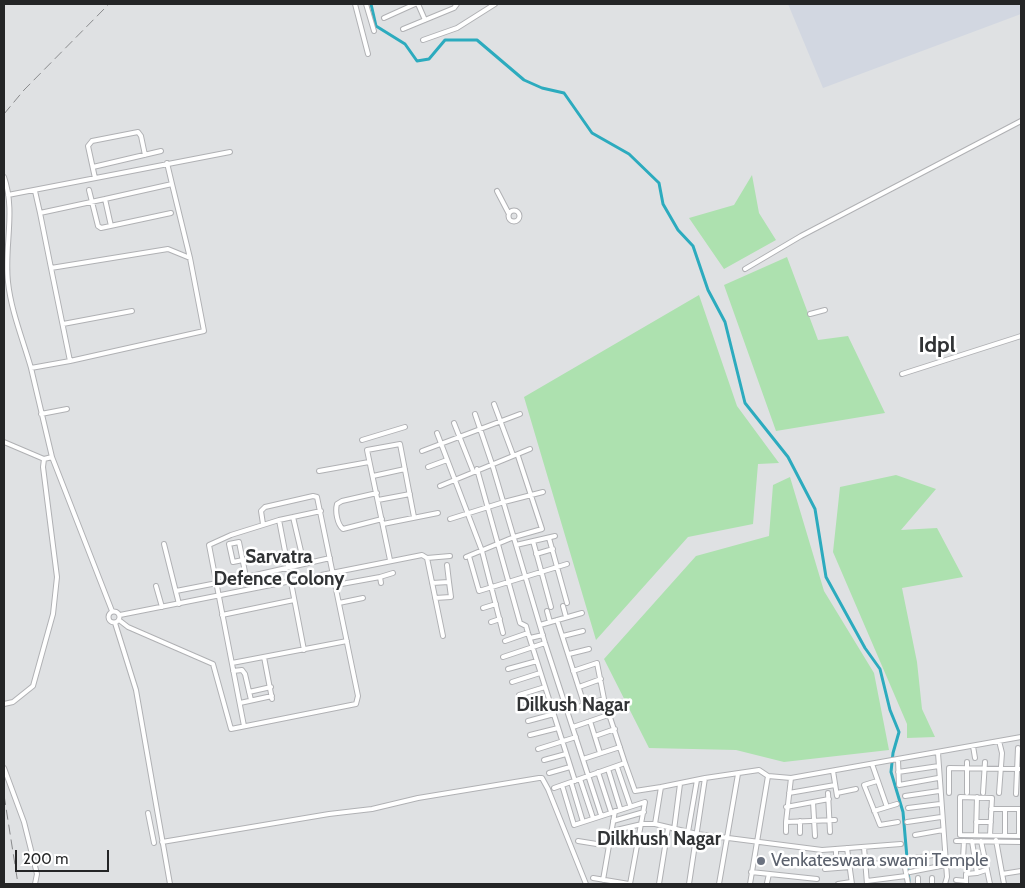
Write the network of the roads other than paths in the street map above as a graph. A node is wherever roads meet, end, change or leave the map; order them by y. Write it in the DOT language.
graph roads {
  1 [pos="354,4"];
  2 [pos="366,4"];
  3 [pos="417,4"];
  4 [pos="457,4"];
  5 [pos="495,4"];
  6 [pos="384,18"];
  7 [pos="425,20"];
  8 [pos="404,29"];
  9 [pos="374,31"];
  10 [pos="423,40"];
  11 [pos="368,54"];
  12 [pos="1021,121"];
  13 [pos="1014,125"];
  14 [pos="1021,129"];
  15 [pos="161,151"];
  16 [pos="230,152"];
  17 [pos="145,154"];
  18 [pos="167,163"];
  19 [pos="93,166"];
  20 [pos="4,177"];
  21 [pos="95,178"];
  22 [pos="172,184"];
  23 [pos="89,190"];
  24 [pos="35,191"];
  25 [pos="497,191"];
  26 [pos="8,195"];
  27 [pos="105,199"];
  28 [pos="92,202"];
  29 [pos="40,213"];
  30 [pos="171,213"];
  31 [pos="509,214"];
  32 [pos="110,226"];
  33 [pos="190,258"];
  34 [pos="51,268"];
  35 [pos="745,270"];
  36 [pos="825,310"];
  37 [pos="132,311"];
  38 [pos="810,314"];
  39 [pos="63,324"];
  40 [pos="1021,336"];
  41 [pos="70,361"];
  42 [pos="31,368"];
  43 [pos="902,374"];
  44 [pos="494,404"];
  45 [pos="67,409"];
  46 [pos="41,414"];
  47 [pos="475,414"];
  48 [pos="520,414"];
  49 [pos="502,421"];
  50 [pos="454,423"];
  51 [pos="405,427"];
  52 [pos="481,429"];
  53 [pos="437,432"];
  54 [pos="460,436"];
  55 [pos="362,440"];
  56 [pos="4,442"];
  57 [pos="441,444"];
  58 [pos="530,449"];
  59 [pos="422,451"];
  60 [pos="516,455"];
  61 [pos="52,457"];
  62 [pos="44,459"];
  63 [pos="447,460"];
  64 [pos="369,462"];
  65 [pos="492,464"];
  66 [pos="428,467"];
  67 [pos="405,469"];
  68 [pos="475,470"];
  69 [pos="319,471"];
  70 [pos="373,476"];
  71 [pos="455,479"];
  72 [pos="440,486"];
  73 [pos="543,492"];
  74 [pos="377,493"];
  75 [pos="410,494"];
  76 [pos="530,494"];
  77 [pos="378,500"];
  78 [pos="504,502"];
  79 [pos="488,507"];
  80 [pos="321,511"];
  81 [pos="467,512"];
  82 [pos="438,513"];
  83 [pos="293,517"];
  84 [pos="414,517"];
  85 [pos="450,519"];
  86 [pos="279,520"];
  87 [pos="382,521"];
  88 [pos="263,524"];
  89 [pos="555,536"];
  90 [pos="514,537"];
  91 [pos="549,538"];
  92 [pos="533,541"];
  93 [pos="164,544"];
  94 [pos="498,545"];
  95 [pos="516,546"];
  96 [pos="553,549"];
  97 [pos="482,551"];
  98 [pos="536,554"];
  99 [pos="450,556"];
  100 [pos="330,558"];
  101 [pos="427,558"];
  102 [pos="243,560"];
  103 [pos="390,560"];
  104 [pos="304,564"];
  105 [pos="567,564"];
  106 [pos="447,565"];
  107 [pos="558,567"];
  108 [pos="288,568"];
  109 [pos="333,572"];
  110 [pos="542,572"];
  111 [pos="393,573"];
  112 [pos="246,577"];
  113 [pos="380,577"];
  114 [pos="526,577"];
  115 [pos="291,580"];
  116 [pos="217,582"];
  117 [pos="449,582"];
  118 [pos="508,582"];
  119 [pos="432,583"];
  120 [pos="381,584"];
  121 [pos="336,585"];
  122 [pos="156,586"];
  123 [pos="491,587"];
  124 [pos="176,591"];
  125 [pos="218,595"];
  126 [pos="363,598"];
  127 [pos="435,598"];
  128 [pos="294,600"];
  129 [pos="339,603"];
  130 [pos="178,604"];
  131 [pos="496,604"];
  132 [pos="162,607"];
  133 [pos="551,607"];
  134 [pos="483,608"];
  135 [pos="112,611"];
  136 [pos="547,611"];
  137 [pos="582,613"];
  138 [pos="222,615"];
  139 [pos="566,617"];
  140 [pos="500,619"];
  141 [pos="118,620"];
  142 [pos="557,620"];
  143 [pos="491,622"];
  144 [pos="550,622"];
  145 [pos="540,625"];
  146 [pos="583,631"];
  147 [pos="503,633"];
  148 [pos="543,635"];
  149 [pos="443,636"];
  150 [pos="529,636"];
  151 [pos="563,636"];
  152 [pos="505,641"];
  153 [pos="347,642"];
  154 [pos="545,643"];
  155 [pos="532,647"];
  156 [pos="589,649"];
  157 [pos="304,650"];
  158 [pos="568,654"];
  159 [pos="264,657"];
  160 [pos="504,657"];
  161 [pos="537,660"];
  162 [pos="232,663"];
  163 [pos="508,669"];
  164 [pos="234,671"];
  165 [pos="573,671"];
  166 [pos="540,673"];
  167 [pos="600,679"];
  168 [pos="512,682"];
  169 [pos="271,687"];
  170 [pos="545,687"];
  171 [pos="578,687"];
  172 [pos="248,692"];
  173 [pos="519,695"];
  174 [pos="604,699"];
  175 [pos="251,700"];
  176 [pos="549,701"];
  177 [pos="240,702"];
  178 [pos="4,704"];
  179 [pos="584,704"];
  180 [pos="524,708"];
  181 [pos="568,708"];
  182 [pos="553,713"];
  183 [pos="611,714"];
  184 [pos="528,721"];
  185 [pos="590,721"];
  186 [pos="244,726"];
  187 [pos="573,727"];
  188 [pos="558,728"];
  189 [pos="615,729"];
  190 [pos="530,736"];
  191 [pos="595,736"];
  192 [pos="576,737"];
  193 [pos="1021,737"];
  194 [pos="999,741"];
  195 [pos="562,742"];
  196 [pos="973,746"];
  197 [pos="620,747"];
  198 [pos="1018,748"];
  199 [pos="538,749"];
  200 [pos="600,753"];
  201 [pos="938,753"];
  202 [pos="566,754"];
  203 [pos="975,758"];
  204 [pos="584,759"];
  205 [pos="544,760"];
  206 [pos="898,760"];
  207 [pos="967,762"];
  208 [pos="985,762"];
  209 [pos="625,763"];
  210 [pos="872,764"];
  211 [pos="939,766"];
  212 [pos="570,767"];
  213 [pos="617,767"];
  214 [pos="4,768"];
  215 [pos="966,768"];
  216 [pos="984,768"];
  217 [pos="608,769"];
  218 [pos="1000,769"];
  219 [pos="1019,769"];
  220 [pos="833,771"];
  221 [pos="598,772"];
  222 [pos="898,772"];
  223 [pos="549,773"];
  224 [pos="738,774"];
  225 [pos="589,775"];
  226 [pos="768,776"];
  227 [pos="705,778"];
  228 [pos="791,778"];
  229 [pos="938,778"];
  230 [pos="580,779"];
  231 [pos="697,780"];
  232 [pos="877,780"];
  233 [pos="573,781"];
  234 [pos="680,784"];
  235 [pos="562,785"];
  236 [pos="835,785"];
  237 [pos="661,787"];
  238 [pos="554,788"];
  239 [pos="856,789"];
  240 [pos="939,791"];
  241 [pos="789,793"];
  242 [pos="828,793"];
  243 [pos="949,793"];
  244 [pos="983,793"];
  245 [pos="966,794"];
  246 [pos="999,794"];
  247 [pos="1016,794"];
  248 [pos="905,796"];
  249 [pos="977,797"];
  250 [pos="828,799"];
  251 [pos="813,802"];
  252 [pos="897,804"];
  253 [pos="940,804"];
  254 [pos="630,806"];
  255 [pos="786,807"];
  256 [pos="887,807"];
  257 [pos="620,808"];
  258 [pos="908,808"];
  259 [pos="992,809"];
  260 [pos="1005,809"];
  261 [pos="1020,809"];
  262 [pos="874,811"];
  263 [pos="613,812"];
  264 [pos="644,812"];
  265 [pos="148,813"];
  266 [pos="601,816"];
  267 [pos="942,817"];
  268 [pos="593,818"];
  269 [pos="829,820"];
  270 [pos="835,820"];
  271 [pos="613,821"];
  272 [pos="800,821"];
  273 [pos="814,821"];
  274 [pos="583,822"];
  275 [pos="786,822"];
  276 [pos="898,822"];
  277 [pos="907,822"];
  278 [pos="976,822"];
  279 [pos="991,822"];
  280 [pos="642,824"];
  281 [pos="654,824"];
  282 [pos="668,828"];
  283 [pos="674,830"];
  284 [pos="943,830"];
  285 [pos="612,831"];
  286 [pos="688,832"];
  287 [pos="786,832"];
  288 [pos="830,832"];
  289 [pos="800,833"];
  290 [pos="697,834"];
  291 [pos="976,835"];
  292 [pos="990,835"];
  293 [pos="815,836"];
  294 [pos="915,836"];
  295 [pos="1005,836"];
  296 [pos="1020,836"];
  297 [pos="727,837"];
  298 [pos="629,838"];
  299 [pos="639,840"];
  300 [pos="996,840"];
  301 [pos="956,841"];
  302 [pos="964,841"];
  303 [pos="972,841"];
  304 [pos="981,841"];
  305 [pos="162,842"];
  306 [pos="578,842"];
  307 [pos="1021,842"];
  308 [pos="154,843"];
  309 [pos="756,843"];
  310 [pos="901,844"];
  311 [pos="609,846"];
  312 [pos="864,847"];
  313 [pos="847,848"];
  314 [pos="836,849"];
  315 [pos="945,852"];
  316 [pos="909,859"];
  317 [pos="836,860"];
  318 [pos="866,864"];
  319 [pos="946,866"];
  320 [pos="850,867"];
  321 [pos="826,869"];
  322 [pos="986,870"];
  323 [pos="1021,871"];
  324 [pos="751,872"];
  325 [pos="910,872"];
  326 [pos="977,873"];
  327 [pos="769,874"];
  328 [pos="1002,874"];
  329 [pos="906,876"];
  330 [pos="593,878"];
  331 [pos="803,878"];
  332 [pos="918,878"];
  333 [pos="932,878"];
  334 [pos="817,879"];
  335 [pos="603,880"];
  336 [pos="956,880"];
  337 [pos="867,882"];
  338 [pos="767,883"];
  339 [pos="852,883"];
  340 [pos="966,883"];
  341 [pos="35,884"];
  342 [pos="170,884"];
  343 [pos="586,884"];
  344 [pos="630,884"];
  345 [pos="659,884"];
  346 [pos="689,884"];
  347 [pos="720,884"];
  348 [pos="750,884"];
  349 [pos="802,884"];
  350 [pos="838,884"];
  351 [pos="908,884"];
  352 [pos="918,884"];
  353 [pos="932,884"];
  354 [pos="945,884"];
  355 [pos="990,884"];
  356 [pos="1004,884"];
  1 -- 11 [label="street"];
  2 -- 9 [label="street"];
  3 -- 6 [label="street"];
  3 -- 7 [label="street"];
  4 -- 7 [label="street"];
  5 -- 10 [label="street"];
  7 -- 8 [label="street"];
  12 -- 13 [label="street"];
  13 -- 14 [label="street"];
  13 -- 35 [label="street"];
  15 -- 17 [label="street"];
  16 -- 18 [label="street"];
  17 -- 19 [label="street"];
  17 -- 19 [label="street"];
  18 -- 21 [label="street"];
  18 -- 22 [label="street"];
  19 -- 21 [label="street"];
  20 -- 26 [label="street"];
  21 -- 24 [label="street"];
  22 -- 27 [label="street"];
  22 -- 33 [label="street"];
  23 -- 28 [label="street"];
  24 -- 26 [label="street"];
  24 -- 29 [label="street"];
  25 -- 31 [label="street"];
  26 -- 42 [label="street"];
  27 -- 28 [label="street"];
  27 -- 32 [label="street"];
  28 -- 29 [label="street"];
  28 -- 32 [label="street"];
  29 -- 34 [label="street"];
  30 -- 32 [label="street"];
  33 -- 34 [label="street"];
  33 -- 41 [label="street"];
  34 -- 39 [label="street"];
  36 -- 38 [label="street"];
  37 -- 39 [label="street"];
  39 -- 41 [label="street"];
  40 -- 43 [label="street"];
  41 -- 42 [label="street"];
  42 -- 46 [label="street"];
  44 -- 49 [label="street"];
  45 -- 46 [label="street"];
  46 -- 61 [label="street"];
  47 -- 52 [label="street"];
  48 -- 49 [label="street"];
  49 -- 52 [label="street"];
  49 -- 60 [label="street"];
  50 -- 54 [label="street"];
  51 -- 55 [label="street"];
  52 -- 54 [label="street"];
  52 -- 65 [label="street"];
  53 -- 57 [label="street"];
  54 -- 57 [label="street"];
  54 -- 68 [label="street"];
  56 -- 62 [label="street"];
  57 -- 59 [label="street"];
  57 -- 63 [label="street"];
  58 -- 60 [label="street"];
  60 -- 65 [label="street"];
  60 -- 76 [label="street"];
  61 -- 62 [label="street"];
  61 -- 135 [label="street"];
  62 -- 178 [label="street"];
  63 -- 66 [label="street"];
  63 -- 71 [label="street"];
  64 -- 67 [label="street"];
  64 -- 69 [label="street"];
  64 -- 70 [label="street"];
  65 -- 68 [label="street"];
  65 -- 78 [label="street"];
  67 -- 70 [label="street"];
  67 -- 75 [label="street"];
  68 -- 71 [label="street"];
  68 -- 79 [label="street"];
  70 -- 74 [label="street"];
  71 -- 72 [label="street"];
  71 -- 81 [label="street"];
  73 -- 76 [label="street"];
  74 -- 77 [label="street"];
  74 -- 87 [label="street"];
  75 -- 77 [label="street"];
  75 -- 84 [label="street"];
  76 -- 78 [label="street"];
  76 -- 90 [label="street"];
  77 -- 87 [label="street"];
  78 -- 79 [label="street"];
  78 -- 90 [label="street"];
  79 -- 81 [label="street"];
  79 -- 94 [label="street"];
  80 -- 83 [label="street"];
  80 -- 88 [label="street"];
  80 -- 100 [label="street"];
  81 -- 85 [label="street"];
  81 -- 97 [label="street"];
  82 -- 84 [label="street"];
  83 -- 86 [label="street"];
  83 -- 104 [label="street"];
  84 -- 87 [label="street"];
  86 -- 88 [label="street"];
  86 -- 108 [label="street"];
  87 -- 103 [label="street"];
  88 -- 116 [label="street"];
  89 -- 91 [label="street"];
  90 -- 94 [label="street"];
  90 -- 95 [label="street"];
  91 -- 92 [label="street"];
  91 -- 96 [label="street"];
  92 -- 95 [label="street"];
  92 -- 98 [label="street"];
  93 -- 124 [label="street"];
  94 -- 97 [label="street"];
  94 -- 118 [label="street"];
  95 -- 114 [label="street"];
  96 -- 98 [label="street"];
  96 -- 107 [label="street"];
  97 -- 123 [label="street"];
  97 -- 123 [label="street"];
  98 -- 110 [label="street"];
  99 -- 101 [label="street"];
  100 -- 104 [label="street"];
  100 -- 109 [label="street"];
  101 -- 103 [label="street"];
  101 -- 119 [label="street"];
  102 -- 102 [label="street"];
  102 -- 112 [label="street"];
  103 -- 109 [label="street"];
  104 -- 108 [label="street"];
  105 -- 107 [label="street"];
  106 -- 117 [label="street"];
  107 -- 110 [label="street"];
  107 -- 139 [label="street"];
  108 -- 112 [label="street"];
  108 -- 115 [label="street"];
  109 -- 115 [label="street"];
  109 -- 121 [label="street"];
  110 -- 114 [label="street"];
  110 -- 133 [label="street"];
  111 -- 113 [label="street"];
  112 -- 116 [label="street"];
  113 -- 120 [label="street"];
  113 -- 121 [label="street"];
  114 -- 118 [label="street"];
  114 -- 145 [label="street"];
  115 -- 125 [label="street"];
  115 -- 128 [label="street"];
  116 -- 124 [label="street"];
  116 -- 125 [label="street"];
  117 -- 119 [label="street"];
  117 -- 127 [label="street"];
  118 -- 123 [label="street"];
  118 -- 150 [label="street"];
  119 -- 127 [label="street"];
  121 -- 129 [label="street"];
  122 -- 132 [label="street"];
  123 -- 131 [label="street"];
  124 -- 130 [label="street"];
  125 -- 130 [label="street"];
  125 -- 138 [label="street"];
  126 -- 129 [label="street"];
  127 -- 149 [label="street"];
  128 -- 138 [label="street"];
  128 -- 157 [label="street"];
  129 -- 153 [label="street"];
  130 -- 132 [label="street"];
  131 -- 134 [label="street"];
  131 -- 140 [label="street"];
  132 -- 141 [label="street"];
  135 -- 141 [label="street"];
  135 -- 141 [label="street"];
  136 -- 144 [label="street"];
  137 -- 139 [label="street"];
  138 -- 162 [label="street"];
  139 -- 142 [label="street"];
  140 -- 143 [label="street"];
  140 -- 147 [label="street"];
  141 -- 186 [label="street"];
  141 -- 305 [label="street"];
  142 -- 144 [label="street"];
  142 -- 151 [label="street"];
  144 -- 145 [label="street"];
  145 -- 148 [label="street"];
  146 -- 151 [label="street"];
  148 -- 150 [label="street"];
  148 -- 154 [label="street"];
  150 -- 152 [label="street"];
  150 -- 155 [label="street"];
  151 -- 158 [label="street"];
  153 -- 157 [label="street"];
  153 -- 186 [label="street"];
  154 -- 155 [label="street"];
  154 -- 181 [label="street"];
  155 -- 160 [label="street"];
  155 -- 161 [label="street"];
  156 -- 158 [label="street"];
  157 -- 159 [label="street"];
  158 -- 165 [label="street"];
  159 -- 162 [label="street"];
  159 -- 169 [label="street"];
  161 -- 163 [label="street"];
  161 -- 166 [label="street"];
  162 -- 164 [label="street"];
  164 -- 172 [label="street"];
  164 -- 177 [label="street"];
  165 -- 167 [label="street"];
  165 -- 171 [label="street"];
  166 -- 168 [label="street"];
  166 -- 170 [label="street"];
  167 -- 171 [label="street"];
  167 -- 174 [label="street"];
  169 -- 172 [label="street"];
  169 -- 175 [label="street"];
  170 -- 173 [label="street"];
  170 -- 176 [label="street"];
  171 -- 179 [label="street"];
  172 -- 175 [label="street"];
  174 -- 179 [label="street"];
  174 -- 183 [label="street"];
  175 -- 177 [label="street"];
  176 -- 180 [label="street"];
  176 -- 182 [label="street"];
  177 -- 186 [label="street"];
  179 -- 181 [label="street"];
  181 -- 182 [label="street"];
  181 -- 187 [label="street"];
  182 -- 184 [label="street"];
  182 -- 188 [label="street"];
  183 -- 185 [label="street"];
  183 -- 189 [label="street"];
  185 -- 187 [label="street"];
  185 -- 191 [label="street"];
  187 -- 192 [label="street"];
  188 -- 190 [label="street"];
  188 -- 195 [label="street"];
  189 -- 191 [label="street"];
  189 -- 197 [label="street"];
  191 -- 200 [label="street"];
  192 -- 195 [label="street"];
  192 -- 204 [label="street"];
  193 -- 194 [label="street"];
  194 -- 196 [label="street"];
  194 -- 218 [label="street"];
  195 -- 199 [label="street"];
  195 -- 202 [label="street"];
  196 -- 201 [label="street"];
  196 -- 203 [label="street"];
  197 -- 200 [label="street"];
  197 -- 209 [label="street"];
  198 -- 219 [label="street"];
  200 -- 204 [label="street"];
  201 -- 206 [label="street"];
  201 -- 211 [label="street"];
  202 -- 205 [label="street"];
  202 -- 212 [label="street"];
  204 -- 225 [label="street"];
  206 -- 210 [label="street"];
  206 -- 222 [label="street"];
  207 -- 215 [label="street"];
  208 -- 216 [label="street"];
  209 -- 213 [label="street"];
  209 -- 237 [label="street"];
  210 -- 220 [label="street"];
  210 -- 232 [label="street"];
  211 -- 222 [label="street"];
  211 -- 229 [label="street"];
  212 -- 223 [label="street"];
  212 -- 233 [label="street"];
  213 -- 217 [label="street"];
  213 -- 254 [label="street"];
  214 -- 341 [label="street"];
  215 -- 216 [label="street"];
  215 -- 243 [label="street"];
  215 -- 245 [label="street"];
  216 -- 218 [label="street"];
  216 -- 244 [label="street"];
  217 -- 221 [label="street"];
  217 -- 257 [label="street"];
  218 -- 219 [label="street"];
  218 -- 246 [label="street"];
  219 -- 247 [label="street"];
  220 -- 228 [label="street"];
  220 -- 236 [label="street"];
  221 -- 225 [label="street"];
  221 -- 263 [label="street"];
  222 -- 229 [label="street"];
  224 -- 226 [label="street"];
  224 -- 227 [label="street"];
  224 -- 297 [label="street"];
  225 -- 230 [label="street"];
  225 -- 266 [label="street"];
  226 -- 228 [label="street"];
  226 -- 309 [label="street"];
  227 -- 231 [label="street"];
  227 -- 290 [label="street"];
  228 -- 241 [label="street"];
  229 -- 240 [label="street"];
  230 -- 233 [label="street"];
  230 -- 268 [label="street"];
  231 -- 234 [label="street"];
  231 -- 286 [label="street"];
  232 -- 256 [label="street"];
  232 -- 262 [label="street"];
  233 -- 235 [label="street"];
  233 -- 274 [label="street"];
  234 -- 237 [label="street"];
  234 -- 283 [label="street"];
  235 -- 238 [label="street"];
  235 -- 274 [label="street"];
  236 -- 239 [label="street"];
  236 -- 241 [label="street"];
  237 -- 281 [label="street"];
  240 -- 248 [label="street"];
  240 -- 253 [label="street"];
  241 -- 255 [label="street"];
  242 -- 250 [label="street"];
  249 -- 259 [label="street"];
  249 -- 278 [label="street"];
  249 -- 291 [label="street"];
  250 -- 251 [label="street"];
  250 -- 269 [label="street"];
  251 -- 255 [label="street"];
  251 -- 273 [label="street"];
  252 -- 256 [label="street"];
  253 -- 258 [label="street"];
  253 -- 267 [label="street"];
  254 -- 257 [label="street"];
  254 -- 264 [label="street"];
  255 -- 275 [label="street"];
  256 -- 262 [label="street"];
  257 -- 263 [label="street"];
  259 -- 260 [label="street"];
  259 -- 279 [label="street"];
  260 -- 261 [label="street"];
  260 -- 295 [label="street"];
  261 -- 296 [label="street"];
  262 -- 276 [label="street"];
  263 -- 266 [label="street"];
  263 -- 271 [label="street"];
  264 -- 271 [label="street"];
  264 -- 280 [label="street"];
  265 -- 308 [label="street"];
  266 -- 268 [label="street"];
  267 -- 277 [label="street"];
  267 -- 284 [label="street"];
  268 -- 274 [label="street"];
  269 -- 270 [label="street"];
  269 -- 273 [label="street"];
  269 -- 288 [label="street"];
  271 -- 285 [label="street"];
  272 -- 273 [label="street"];
  272 -- 275 [label="street"];
  272 -- 289 [label="street"];
  273 -- 293 [label="street"];
  275 -- 287 [label="street"];
  278 -- 279 [label="street"];
  278 -- 291 [label="street"];
  279 -- 292 [label="street"];
  280 -- 281 [label="street"];
  280 -- 285 [label="street"];
  280 -- 299 [label="street"];
  281 -- 282 [label="street"];
  282 -- 283 [label="street"];
  282 -- 345 [label="street"];
  283 -- 286 [label="street"];
  284 -- 294 [label="street"];
  284 -- 315 [label="street"];
  285 -- 311 [label="street"];
  286 -- 290 [label="street"];
  290 -- 297 [label="street"];
  290 -- 346 [label="street"];
  291 -- 292 [label="street"];
  292 -- 295 [label="street"];
  295 -- 296 [label="street"];
  297 -- 309 [label="street"];
  297 -- 347 [label="street"];
  298 -- 299 [label="street"];
  299 -- 344 [label="street"];
  300 -- 304 [label="street"];
  300 -- 307 [label="street"];
  300 -- 328 [label="street"];
  301 -- 302 [label="street"];
  302 -- 303 [label="street"];
  302 -- 319 [label="street"];
  303 -- 304 [label="street"];
  303 -- 326 [label="street"];
  304 -- 322 [label="street"];
  305 -- 342 [label="street"];
  305 -- 343 [label="street"];
  306 -- 311 [label="street"];
  309 -- 314 [label="street"];
  309 -- 324 [label="street"];
  310 -- 312 [label="street"];
  311 -- 335 [label="street"];
  312 -- 313 [label="street"];
  312 -- 318 [label="street"];
  313 -- 314 [label="street"];
  313 -- 320 [label="street"];
  314 -- 317 [label="street"];
  315 -- 316 [label="street"];
  315 -- 319 [label="street"];
  318 -- 329 [label="street"];
  318 -- 337 [label="street"];
  319 -- 325 [label="street"];
  319 -- 354 [label="street"];
  320 -- 321 [label="street"];
  320 -- 339 [label="street"];
  322 -- 326 [label="street"];
  322 -- 355 [label="street"];
  323 -- 328 [label="street"];
  324 -- 327 [label="street"];
  324 -- 348 [label="street"];
  326 -- 340 [label="street"];
  327 -- 331 [label="street"];
  327 -- 338 [label="street"];
  328 -- 356 [label="street"];
  329 -- 337 [label="street"];
  329 -- 351 [label="street"];
  330 -- 335 [label="street"];
  331 -- 334 [label="street"];
  331 -- 349 [label="street"];
  332 -- 352 [label="street"];
  333 -- 353 [label="street"];
  335 -- 344 [label="street"];
  336 -- 340 [label="street"];
  339 -- 350 [label="street"];
}
